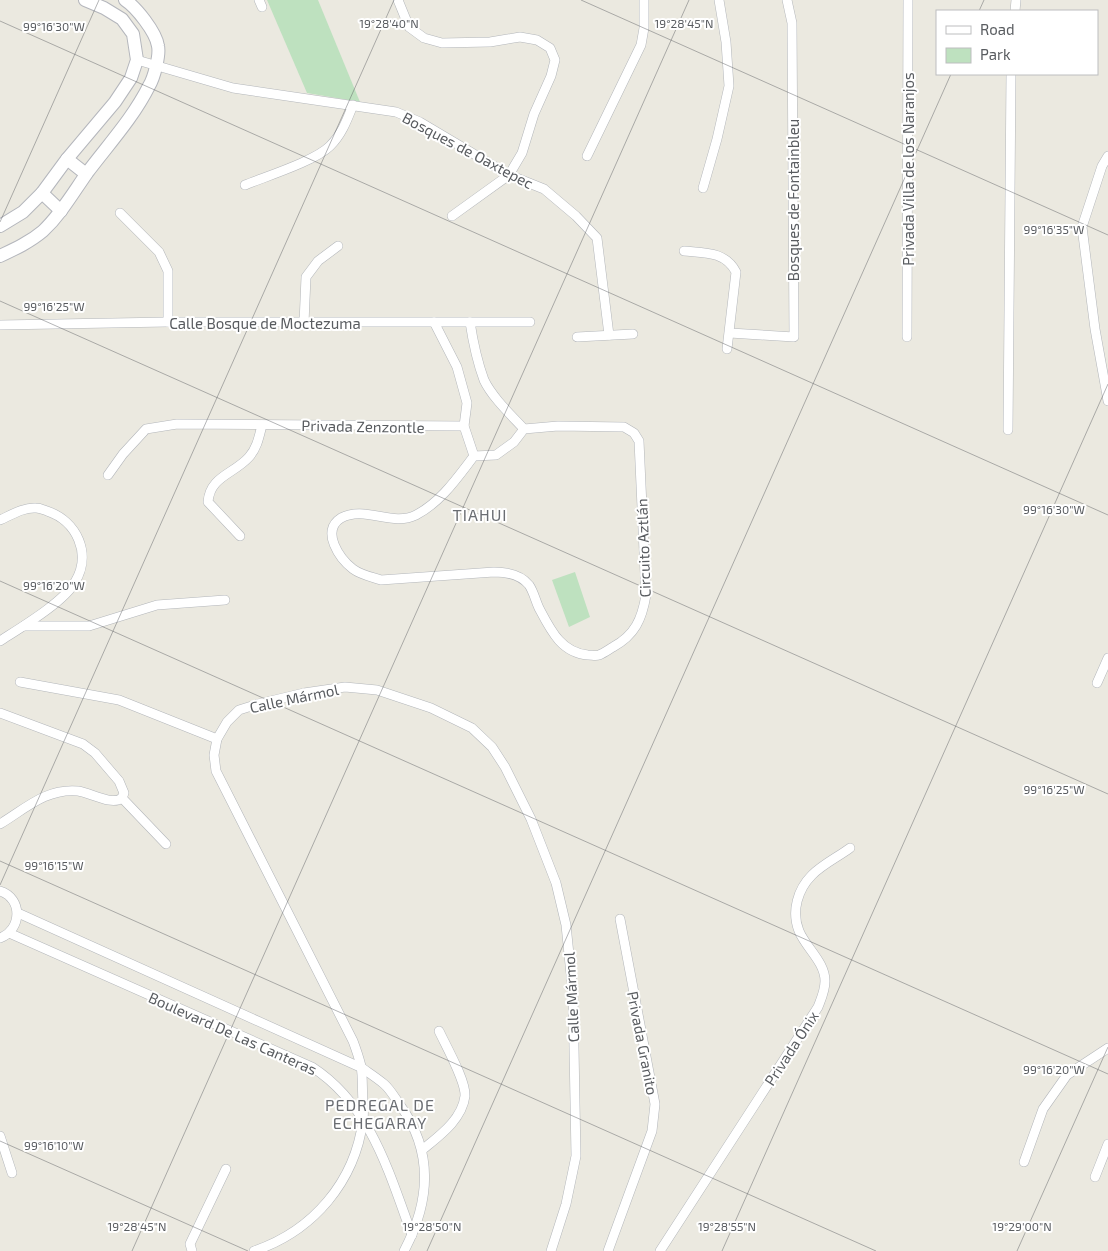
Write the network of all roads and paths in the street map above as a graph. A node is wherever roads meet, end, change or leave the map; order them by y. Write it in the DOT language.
graph roads {
  1 [pos="85,0"];
  2 [pos="125,0"];
  3 [pos="398,0"];
  4 [pos="644,0"];
  5 [pos="718,0"];
  6 [pos="787,0"];
  7 [pos="908,0"];
  8 [pos="138,60"];
  9 [pos="156,65"];
  10 [pos="1011,75"];
  11 [pos="353,105"];
  12 [pos="587,156"];
  13 [pos="1108,156"];
  14 [pos="67,159"];
  15 [pos="86,174"];
  16 [pos="509,174"];
  17 [pos="245,185"];
  18 [pos="703,188"];
  19 [pos="42,193"];
  20 [pos="61,211"];
  21 [pos="120,213"];
  22 [pos="452,216"];
  23 [pos="0,226"];
  24 [pos="338,246"];
  25 [pos="684,250"];
  26 [pos="0,256"];
  27 [pos="168,322"];
  28 [pos="434,322"];
  29 [pos="470,322"];
  30 [pos="530,322"];
  31 [pos="304,323"];
  32 [pos="0,324"];
  33 [pos="730,333"];
  34 [pos="633,334"];
  35 [pos="609,335"];
  36 [pos="578,337"];
  37 [pos="907,337"];
  38 [pos="727,349"];
  39 [pos="1108,401"];
  40 [pos="262,425"];
  41 [pos="464,426"];
  42 [pos="524,429"];
  43 [pos="1008,430"];
  44 [pos="474,456"];
  45 [pos="108,475"];
  46 [pos="0,520"];
  47 [pos="240,536"];
  48 [pos="225,600"];
  49 [pos="24,626"];
  50 [pos="0,640"];
  51 [pos="1108,658"];
  52 [pos="20,682"];
  53 [pos="1098,683"];
  54 [pos="0,713"];
  55 [pos="217,739"];
  56 [pos="122,798"];
  57 [pos="0,824"];
  58 [pos="166,844"];
  59 [pos="850,848"];
  60 [pos="0,891"];
  61 [pos="18,913"];
  62 [pos="620,919"];
  63 [pos="9,933"];
  64 [pos="0,938"];
  65 [pos="439,1031"];
  66 [pos="1108,1048"];
  67 [pos="362,1068"];
  68 [pos="364,1119"];
  69 [pos="0,1136"];
  70 [pos="1108,1144"];
  71 [pos="1,1146"];
  72 [pos="422,1150"];
  73 [pos="1024,1162"];
  74 [pos="226,1169"];
  75 [pos="12,1173"];
  76 [pos="1095,1177"];
  77 [pos="412,1235"];
  78 [pos="192,1251"];
  79 [pos="254,1251"];
  80 [pos="404,1251"];
  81 [pos="551,1251"];
  82 [pos="608,1251"];
  83 [pos="660,1251"];
  1 -- 8 [label="street"];
  2 -- 9 [label="street"];
  3 -- 16 [label="street"];
  4 -- 12 [label="street"];
  5 -- 18 [label="street"];
  6 -- 33 [label="street, Bosques de Fontainbleu"];
  7 -- 37 [label="street, Privada Villa de los Naranjos"];
  8 -- 9 [label="street, Bosques de Oaxtepec"];
  8 -- 14 [label="street"];
  9 -- 11 [label="street, Bosques de Oaxtepec"];
  9 -- 15 [label="street"];
  10 -- 43 [label="street"];
  11 -- 16 [label="street, Bosques de Oaxtepec"];
  11 -- 17 [label="street"];
  13 -- 39 [label="street"];
  14 -- 15 [label="street"];
  14 -- 19 [label="street"];
  15 -- 20 [label="street"];
  16 -- 22 [label="street"];
  16 -- 35 [label="street, Bosques de Oaxtepec"];
  19 -- 20 [label="street"];
  19 -- 23 [label="street"];
  20 -- 26 [label="street"];
  21 -- 27 [label="street"];
  24 -- 31 [label="street"];
  25 -- 33 [label="street"];
  27 -- 31 [label="street, Calle Bosque de Moctezuma"];
  27 -- 32 [label="street, Calle Bosque de Moctezuma"];
  28 -- 29 [label="street, Calle Bosque de Moctezuma"];
  28 -- 31 [label="street, Calle Bosque de Moctezuma"];
  28 -- 41 [label="street"];
  29 -- 30 [label="street, Calle Bosque de Moctezuma"];
  29 -- 42 [label="street"];
  33 -- 38 [label="street"];
  34 -- 35 [label="street"];
  35 -- 36 [label="street"];
  40 -- 41 [label="street, Privada Zenzontle"];
  40 -- 45 [label="street, Privada Zenzontle"];
  40 -- 47 [label="street"];
  41 -- 44 [label="street"];
  42 -- 44 [label="street"];
  42 -- 44 [label="street, Circuito Aztlán"];
  46 -- 49 [label="street"];
  48 -- 49 [label="street"];
  49 -- 50 [label="street"];
  51 -- 53 [label="street"];
  52 -- 55 [label="street"];
  54 -- 56 [label="street"];
  55 -- 67 [label="street, Calle Mármol"];
  55 -- 81 [label="street, Calle Mármol"];
  56 -- 57 [label="street"];
  56 -- 58 [label="street"];
  59 -- 83 [label="street, Privada Ónix"];
  60 -- 61 [label="street"];
  61 -- 63 [label="street"];
  61 -- 67 [label="street, Boulevard De Las Canteras"];
  62 -- 82 [label="street, Privada Granito"];
  63 -- 64 [label="street"];
  63 -- 68 [label="street, Boulevard De Las Canteras"];
  65 -- 72 [label="street"];
  66 -- 73 [label="street"];
  67 -- 68 [label="street, Calle Mármol"];
  67 -- 72 [label="street"];
  68 -- 77 [label="street, Boulevard De Las Canteras"];
  68 -- 79 [label="street"];
  69 -- 71 [label="street"];
  70 -- 76 [label="street"];
  71 -- 75 [label="street"];
  72 -- 77 [label="street"];
  74 -- 78 [label="street"];
  77 -- 80 [label="street"];
}
